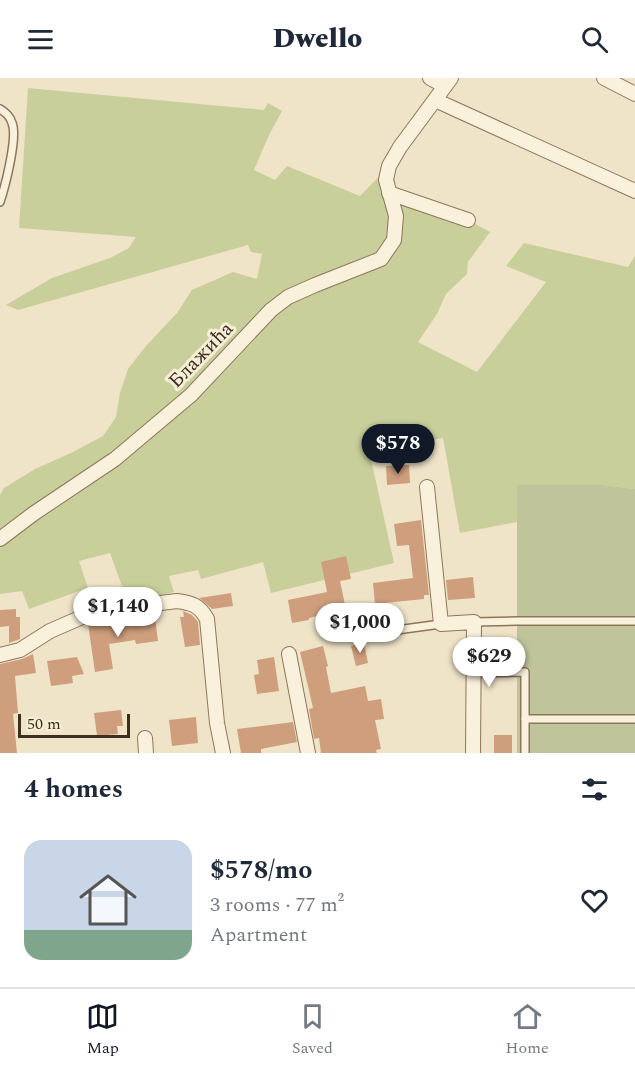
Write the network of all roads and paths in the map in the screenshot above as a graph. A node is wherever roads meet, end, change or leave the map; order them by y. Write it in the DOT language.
graph roads {
  1 [pos="430,78"];
  2 [pos="604,78"];
  3 [pos="448,82"];
  4 [pos="635,94"];
  5 [pos="435,99"];
  6 [pos="0,109"];
  7 [pos="635,191"];
  8 [pos="389,193"];
  9 [pos="0,202"];
  10 [pos="468,220"];
  11 [pos="427,487"];
  12 [pos="0,539"];
  13 [pos="635,621"];
  14 [pos="474,622"];
  15 [pos="441,624"];
  16 [pos="360,635"];
  17 [pos="290,654"];
  18 [pos="0,655"];
  19 [pos="473,673"];
  20 [pos="525,719"];
  21 [pos="635,719"];
  22 [pos="145,738"];
  23 [pos="146,753"];
  24 [pos="223,753"];
  25 [pos="308,753"];
  26 [pos="473,753"];
  27 [pos="525,753"];
  1 -- 3 [label="street"];
  2 -- 4 [label="street"];
  3 -- 5 [label="street, Блажића"];
  5 -- 7 [label="street"];
  5 -- 8 [label="street, Блажића"];
  6 -- 9 [label="lane"];
  8 -- 10 [label="street"];
  8 -- 12 [label="street, Блажића"];
  11 -- 15 [label="street"];
  13 -- 14 [label="lane"];
  14 -- 15 [label="street"];
  14 -- 19 [label="street"];
  15 -- 16 [label="lane"];
  17 -- 25 [label="street"];
  18 -- 24 [label="street"];
  19 -- 20 [label="lane"];
  19 -- 26 [label="street"];
  20 -- 21 [label="lane"];
  20 -- 27 [label="lane"];
  22 -- 23 [label="street"];
}
